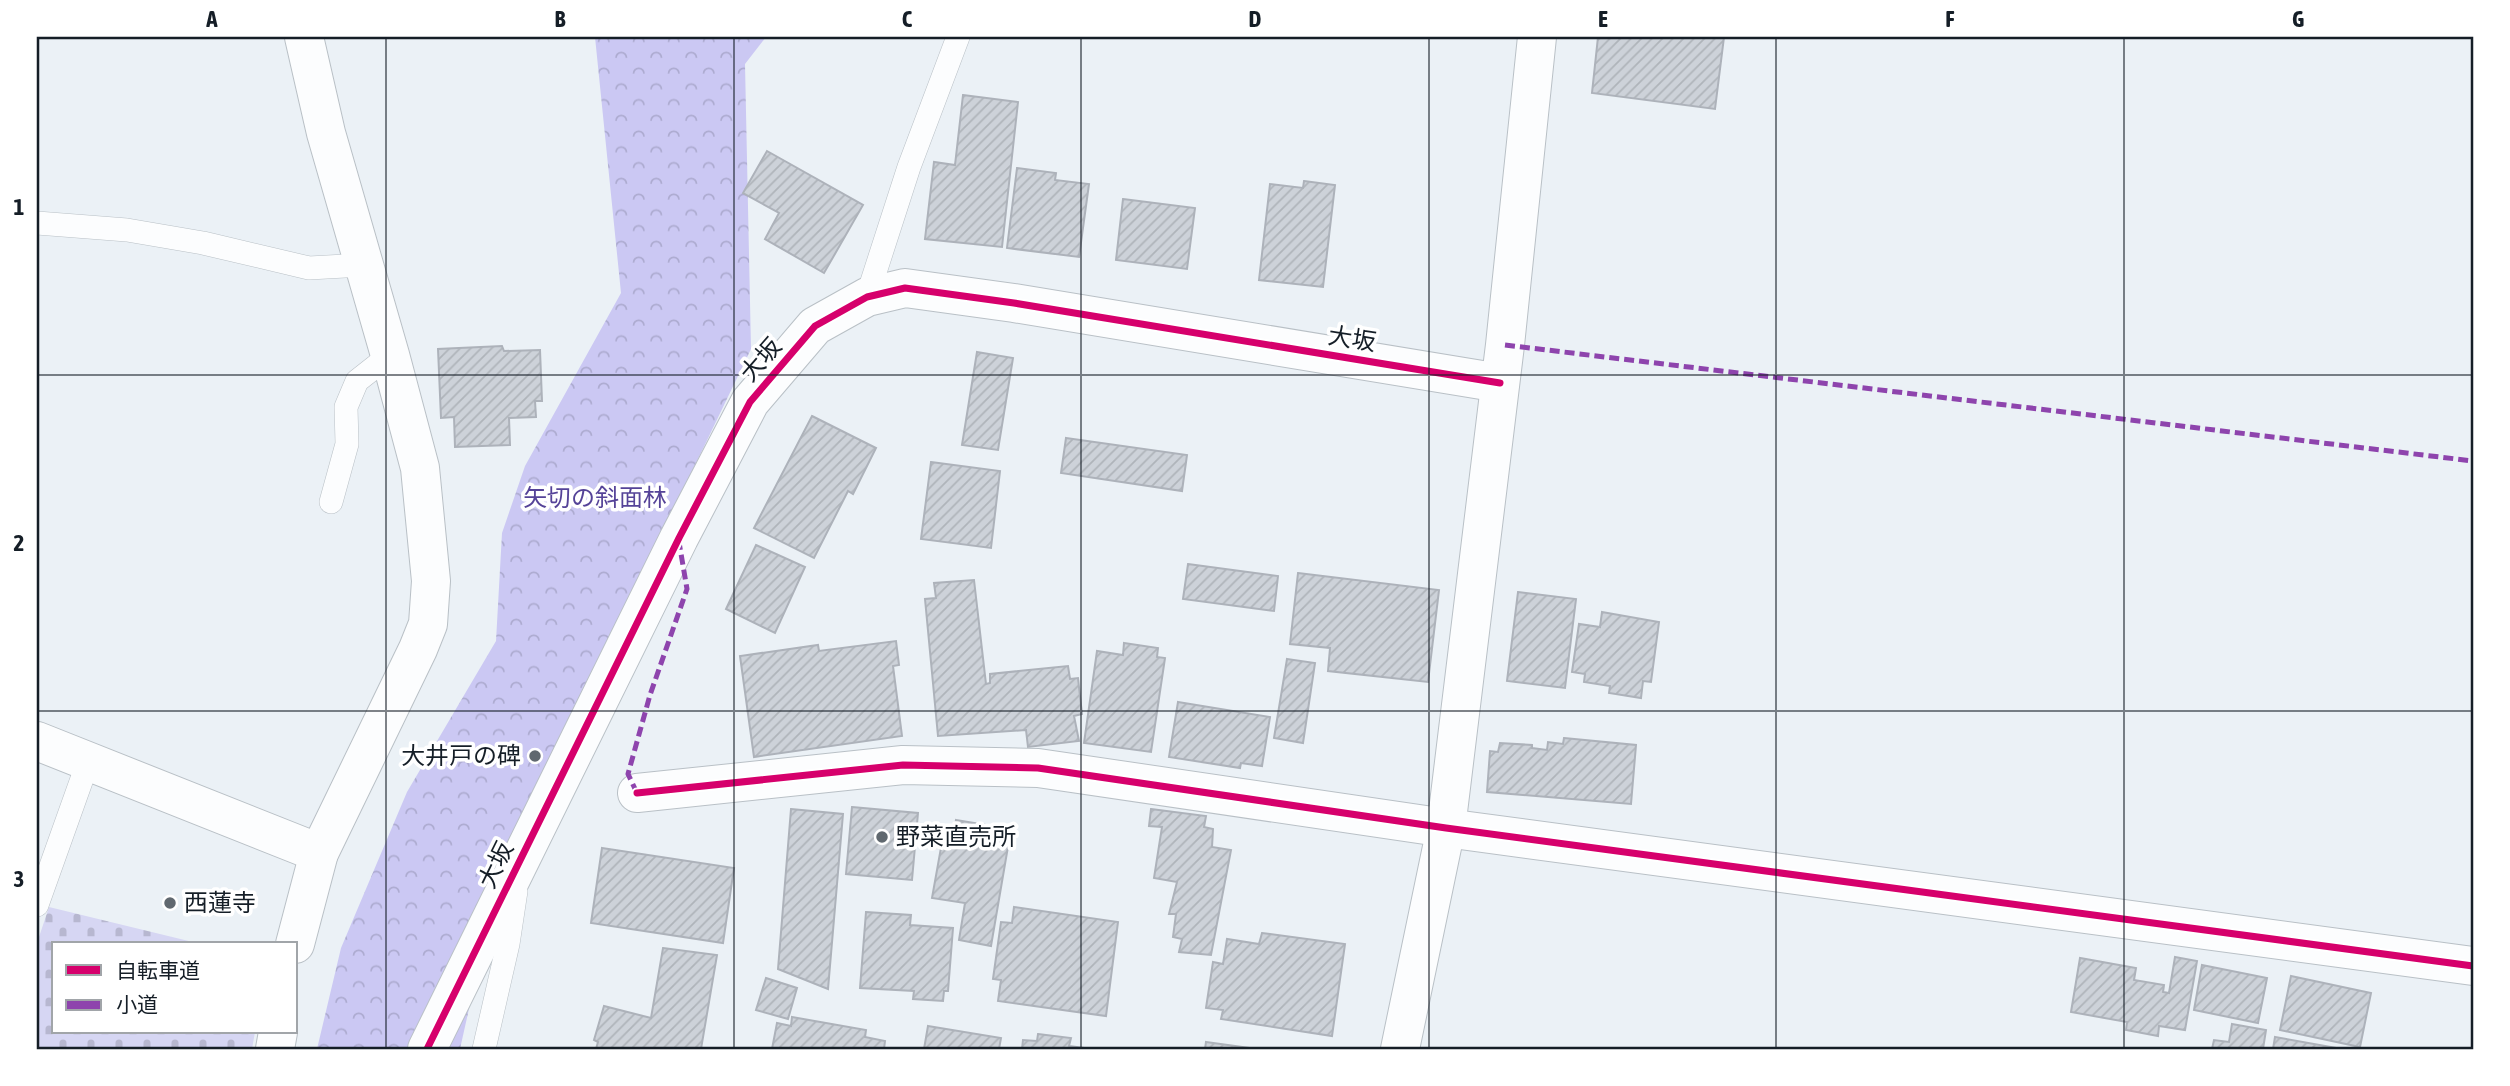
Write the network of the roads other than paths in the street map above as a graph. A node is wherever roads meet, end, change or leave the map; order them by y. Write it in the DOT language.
graph roads {
  1 [pos="304,37"];
  2 [pos="958,37"];
  3 [pos="1537,37"];
  4 [pos="37,223"];
  5 [pos="363,265"];
  6 [pos="867,297"];
  7 [pos="390,355"];
  8 [pos="1500,383"];
  9 [pos="331,502"];
  10 [pos="37,741"];
  11 [pos="88,762"];
  12 [pos="637,793"];
  13 [pos="1446,828"];
  14 [pos="319,853"];
  15 [pos="521,858"];
  16 [pos="37,905"];
  17 [pos="296,942"];
  18 [pos="2473,966"];
  19 [pos="427,1049"];
  20 [pos="484,1049"];
  21 [pos="1400,1049"];
  1 -- 5 [label="street"];
  2 -- 6 [label="lane"];
  3 -- 8 [label="street"];
  4 -- 5 [label="lane"];
  5 -- 7 [label="street"];
  6 -- 8 [label="street, 大坂"];
  6 -- 15 [label="street, 大坂"];
  7 -- 9 [label="lane"];
  7 -- 14 [label="street"];
  8 -- 13 [label="street"];
  10 -- 11 [label="street"];
  11 -- 14 [label="street"];
  11 -- 16 [label="lane"];
  12 -- 13 [label="street"];
  13 -- 18 [label="street"];
  13 -- 21 [label="street"];
  14 -- 17 [label="street"];
  15 -- 19 [label="street, 大坂"];
  15 -- 20 [label="lane"];
}
